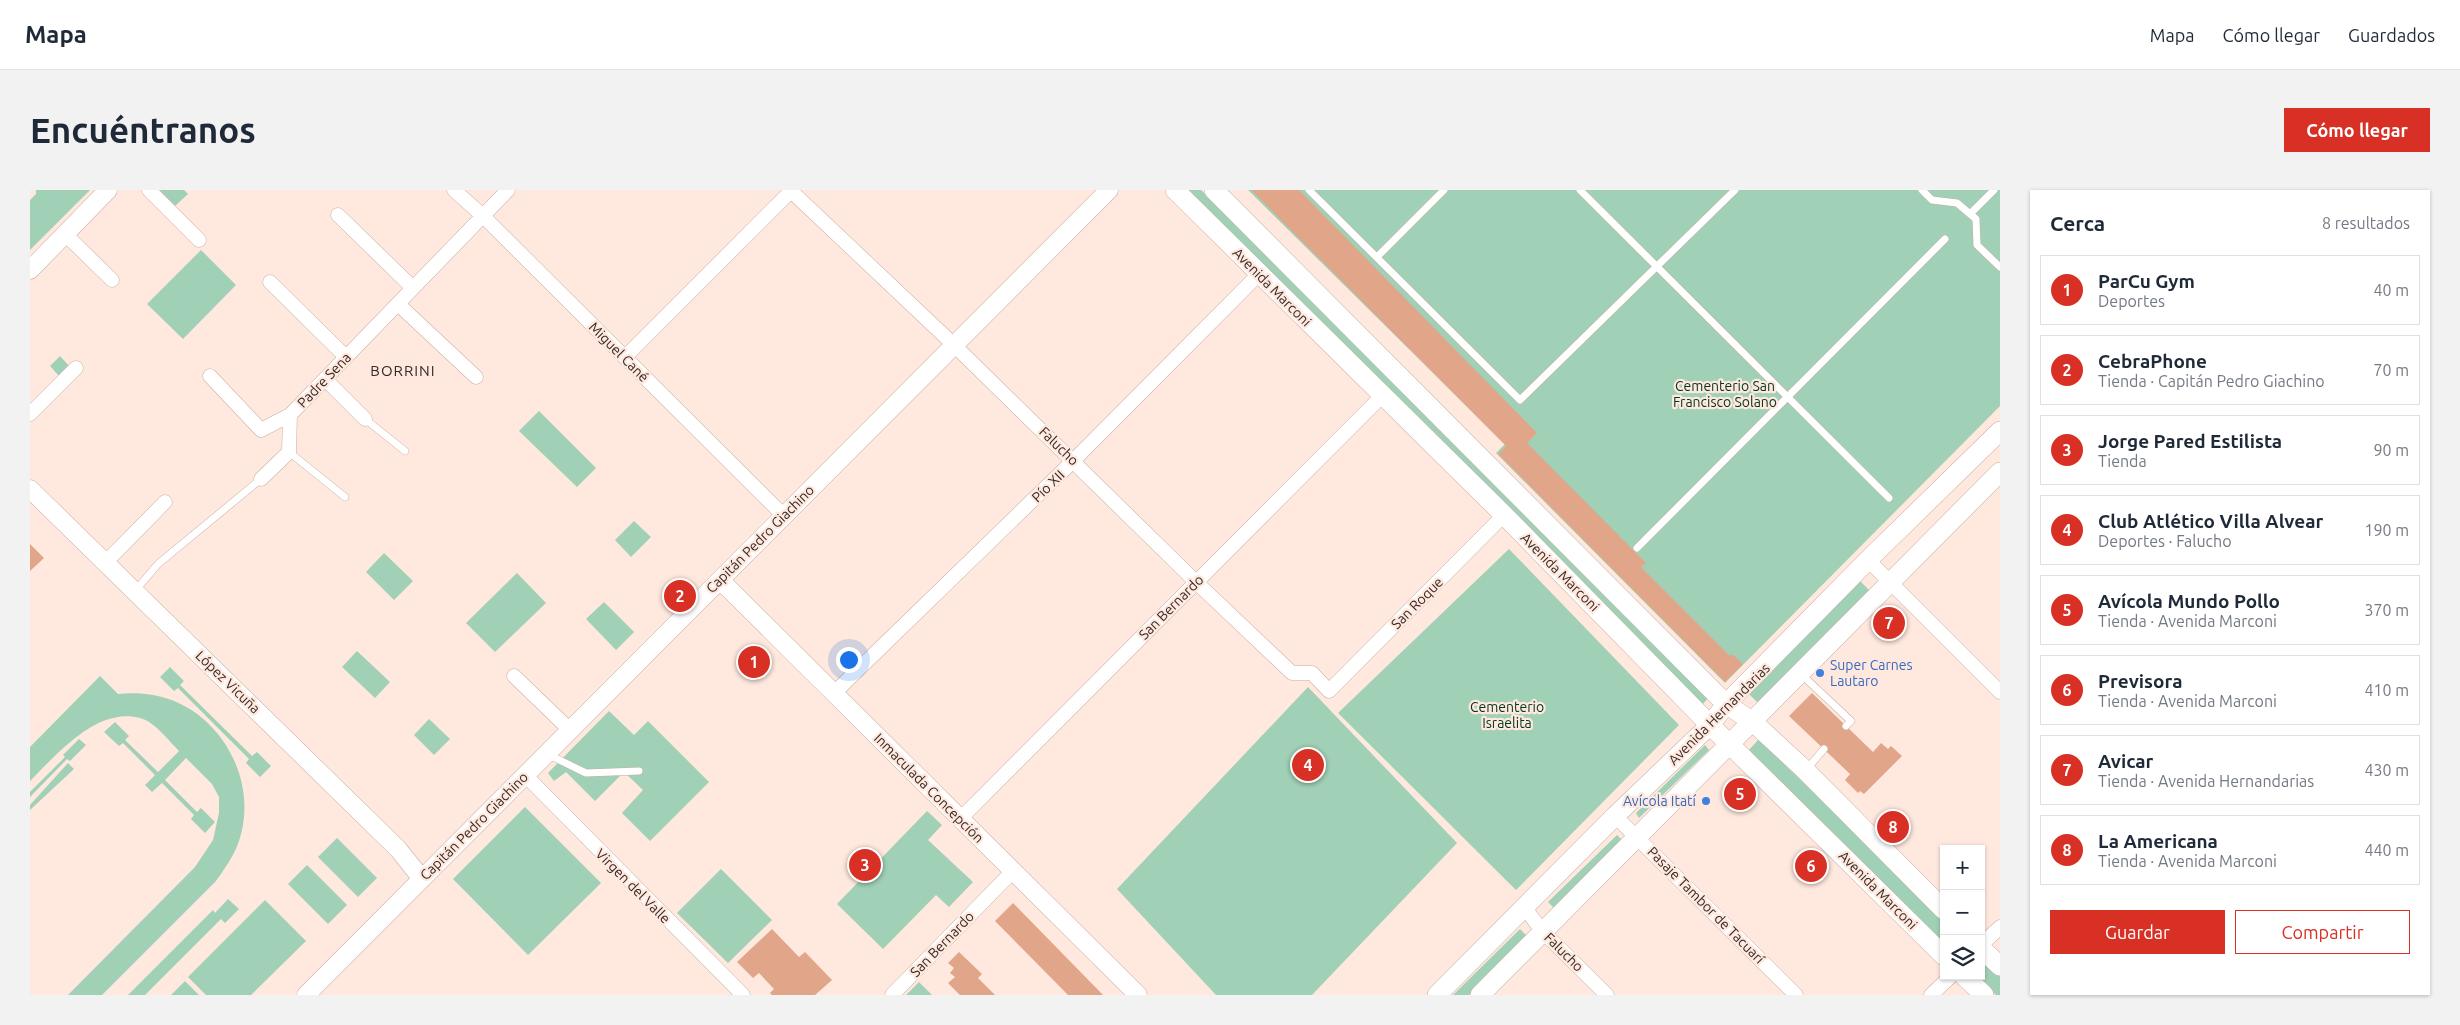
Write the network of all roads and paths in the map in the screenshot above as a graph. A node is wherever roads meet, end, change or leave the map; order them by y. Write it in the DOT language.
graph roads {
  1 [pos="108,190"];
  2 [pos="149,190"];
  3 [pos="454,190"];
  4 [pos="508,190"];
  5 [pos="791,190"];
  6 [pos="1109,190"];
  7 [pos="1175,190"];
  8 [pos="1214,190"];
  9 [pos="1309,190"];
  10 [pos="1444,190"];
  11 [pos="1580,190"];
  12 [pos="1735,190"];
  13 [pos="1922,190"];
  14 [pos="1994,190"];
  15 [pos="1970,214"];
  16 [pos="338,215"];
  17 [pos="483,216"];
  18 [pos="66,234"];
  19 [pos="1945,239"];
  20 [pos="199,240"];
  21 [pos="1377,257"];
  22 [pos="1657,266"];
  23 [pos="2000,268"];
  24 [pos="30,270"];
  25 [pos="1259,274"];
  26 [pos="112,280"];
  27 [pos="270,282"];
  28 [pos="413,288"];
  29 [pos="398,304"];
  30 [pos="954,345"];
  31 [pos="346,357"];
  32 [pos="625,357"];
  33 [pos="76,368"];
  34 [pos="210,376"];
  35 [pos="476,377"];
  36 [pos="325,379"];
  37 [pos="1382,396"];
  38 [pos="1787,398"];
  39 [pos="30,414"];
  40 [pos="290,415"];
  41 [pos="365,419"];
  42 [pos="2000,431"];
  43 [pos="288,452"];
  44 [pos="405,452"];
  45 [pos="1074,460"];
  46 [pos="2000,472"];
  47 [pos="261,479"];
  48 [pos="30,489"];
  49 [pos="345,497"];
  50 [pos="1889,498"];
  51 [pos="165,502"];
  52 [pos="1504,515"];
  53 [pos="784,516"];
  54 [pos="1637,548"];
  55 [pos="1868,560"];
  56 [pos="105,563"];
  57 [pos="720,580"];
  58 [pos="1196,582"];
  59 [pos="1891,582"];
  60 [pos="135,591"];
  61 [pos="1800,673"];
  62 [pos="514,676"];
  63 [pos="1329,691"];
  64 [pos="2000,692"];
  65 [pos="833,694"];
  66 [pos="1726,704"];
  67 [pos="1753,722"];
  68 [pos="1710,725"];
  69 [pos="1846,726"];
  70 [pos="570,730"];
  71 [pos="1731,744"];
  72 [pos="1824,749"];
  73 [pos="546,754"];
  74 [pos="1805,770"];
  75 [pos="639,771"];
  76 [pos="525,775"];
  77 [pos="1615,816"];
  78 [pos="960,819"];
  79 [pos="1637,837"];
  80 [pos="1013,871"];
  81 [pos="422,879"];
  82 [pos="1940,906"];
  83 [pos="1524,907"];
  84 [pos="2000,926"];
  85 [pos="1544,932"];
  86 [pos="1985,942"];
  87 [pos="1985,950"];
  88 [pos="1940,952"];
  89 [pos="2000,966"];
  90 [pos="1947,980"];
  91 [pos="1968,980"];
  92 [pos="306,995"];
  93 [pos="742,995"];
  94 [pos="892,995"];
  95 [pos="1138,995"];
  96 [pos="1437,995"];
  97 [pos="1480,995"];
  98 [pos="1607,995"];
  99 [pos="1796,995"];
  100 [pos="1931,995"];
  101 [pos="1984,995"];
  1 -- 18 [label="street"];
  2 -- 20 [label="street"];
  3 -- 17 [label="street, Miguel Cané"];
  4 -- 17 [label="street, Padre Sena"];
  5 -- 30 [label="street, Falucho"];
  5 -- 32 [label="street"];
  6 -- 30 [label="street, Capitán Pedro Giachino"];
  7 -- 25 [label="main road, Avenida Marconi"];
  8 -- 66 [label="main road, Avenida Marconi"];
  9 -- 21 [label="lane"];
  10 -- 21 [label="lane"];
  11 -- 22 [label="lane"];
  12 -- 22 [label="lane"];
  13 -- 15 [label="lane"];
  14 -- 15 [label="lane"];
  15 -- 23 [label="lane"];
  16 -- 28 [label="street"];
  17 -- 28 [label="street, Padre Sena"];
  17 -- 32 [label="street, Miguel Cané"];
  18 -- 24 [label="street"];
  18 -- 26 [label="street"];
  19 -- 38 [label="lane"];
  21 -- 22 [label="lane"];
  22 -- 38 [label="lane"];
  25 -- 37 [label="main road, Avenida Marconi"];
  25 -- 45 [label="street, Pío XII"];
  27 -- 31 [label="street"];
  28 -- 29 [label="street, Padre Sena"];
  29 -- 31 [label="street, Padre Sena"];
  29 -- 35 [label="street"];
  30 -- 45 [label="street, Falucho"];
  30 -- 53 [label="street, Capitán Pedro Giachino"];
  31 -- 36 [label="street, Padre Sena"];
  32 -- 53 [label="street, Miguel Cané"];
  33 -- 39 [label="street"];
  34 -- 40 [label="street"];
  36 -- 40 [label="street, Padre Sena"];
  36 -- 41 [label="street"];
  37 -- 52 [label="main road, Avenida Marconi"];
  37 -- 58 [label="street, San Bernardo"];
  38 -- 50 [label="lane"];
  38 -- 54 [label="lane"];
  40 -- 43 [label="street, Padre Sena"];
  41 -- 44 [label="lane"];
  42 -- 55 [label="main road, Avenida Hernandarias"];
  43 -- 47 [label="street"];
  43 -- 49 [label="lane"];
  45 -- 58 [label="street, Falucho"];
  45 -- 65 [label="street, Pío XII"];
  46 -- 59 [label="main road, Avenida Hernandarias"];
  47 -- 60 [label="lane"];
  48 -- 56 [label="street, López Vicuña"];
  51 -- 56 [label="street"];
  52 -- 63 [label="street, San Roque"];
  52 -- 68 [label="main road, Avenida Marconi"];
  53 -- 57 [label="street, Capitán Pedro Giachino"];
  55 -- 59 [label="street"];
  55 -- 66 [label="main road, Avenida Hernandarias"];
  56 -- 60 [label="street, López Vicuña"];
  57 -- 65 [label="street, Inmaculada Concepción"];
  57 -- 70 [label="street, Capitán Pedro Giachino"];
  58 -- 63 [label="street, Falucho"];
  58 -- 78 [label="street, San Bernardo"];
  59 -- 61 [label="main road, Avenida Hernandarias"];
  59 -- 64 [label="street"];
  60 -- 81 [label="street, López Vicuña"];
  61 -- 67 [label="main road, Avenida Hernandarias"];
  61 -- 69 [label="lane"];
  62 -- 70 [label="street"];
  65 -- 78 [label="street, Inmaculada Concepción"];
  66 -- 67 [label="main road, Avenida Marconi"];
  66 -- 68 [label="main road, Avenida Hernandarias"];
  67 -- 71 [label="main road, Avenida Hernandarias"];
  67 -- 74 [label="main road, Avenida Marconi"];
  68 -- 71 [label="main road, Avenida Marconi"];
  68 -- 77 [label="main road, Avenida Hernandarias"];
  70 -- 73 [label="street, Capitán Pedro Giachino"];
  71 -- 79 [label="main road, Avenida Hernandarias"];
  71 -- 88 [label="main road, Avenida Marconi"];
  72 -- 74 [label="lane"];
  73 -- 75 [label="lane"];
  73 -- 76 [label="street, Capitán Pedro Giachino"];
  74 -- 82 [label="main road, Avenida Marconi"];
  76 -- 81 [label="street, Capitán Pedro Giachino"];
  76 -- 93 [label="street, Virgen del Valle"];
  77 -- 79 [label="street, Pasaje Tambor de Tacuarí"];
  77 -- 83 [label="main road, Avenida Hernandarias"];
  78 -- 80 [label="street, Inmaculada Concepción"];
  79 -- 85 [label="main road, Avenida Hernandarias"];
  79 -- 99 [label="street, Pasaje Tambor de Tacuarí"];
  80 -- 94 [label="street, San Bernardo"];
  80 -- 95 [label="street, Inmaculada Concepción"];
  81 -- 92 [label="street, Capitán Pedro Giachino"];
  83 -- 85 [label="street, Falucho"];
  83 -- 96 [label="main road, Avenida Hernandarias"];
  84 -- 86 [label="street"];
  85 -- 97 [label="main road, Avenida Hernandarias"];
  85 -- 98 [label="street, Falucho"];
  87 -- 89 [label="main road"];
  90 -- 100 [label="street"];
  91 -- 101 [label="main road"];
}
